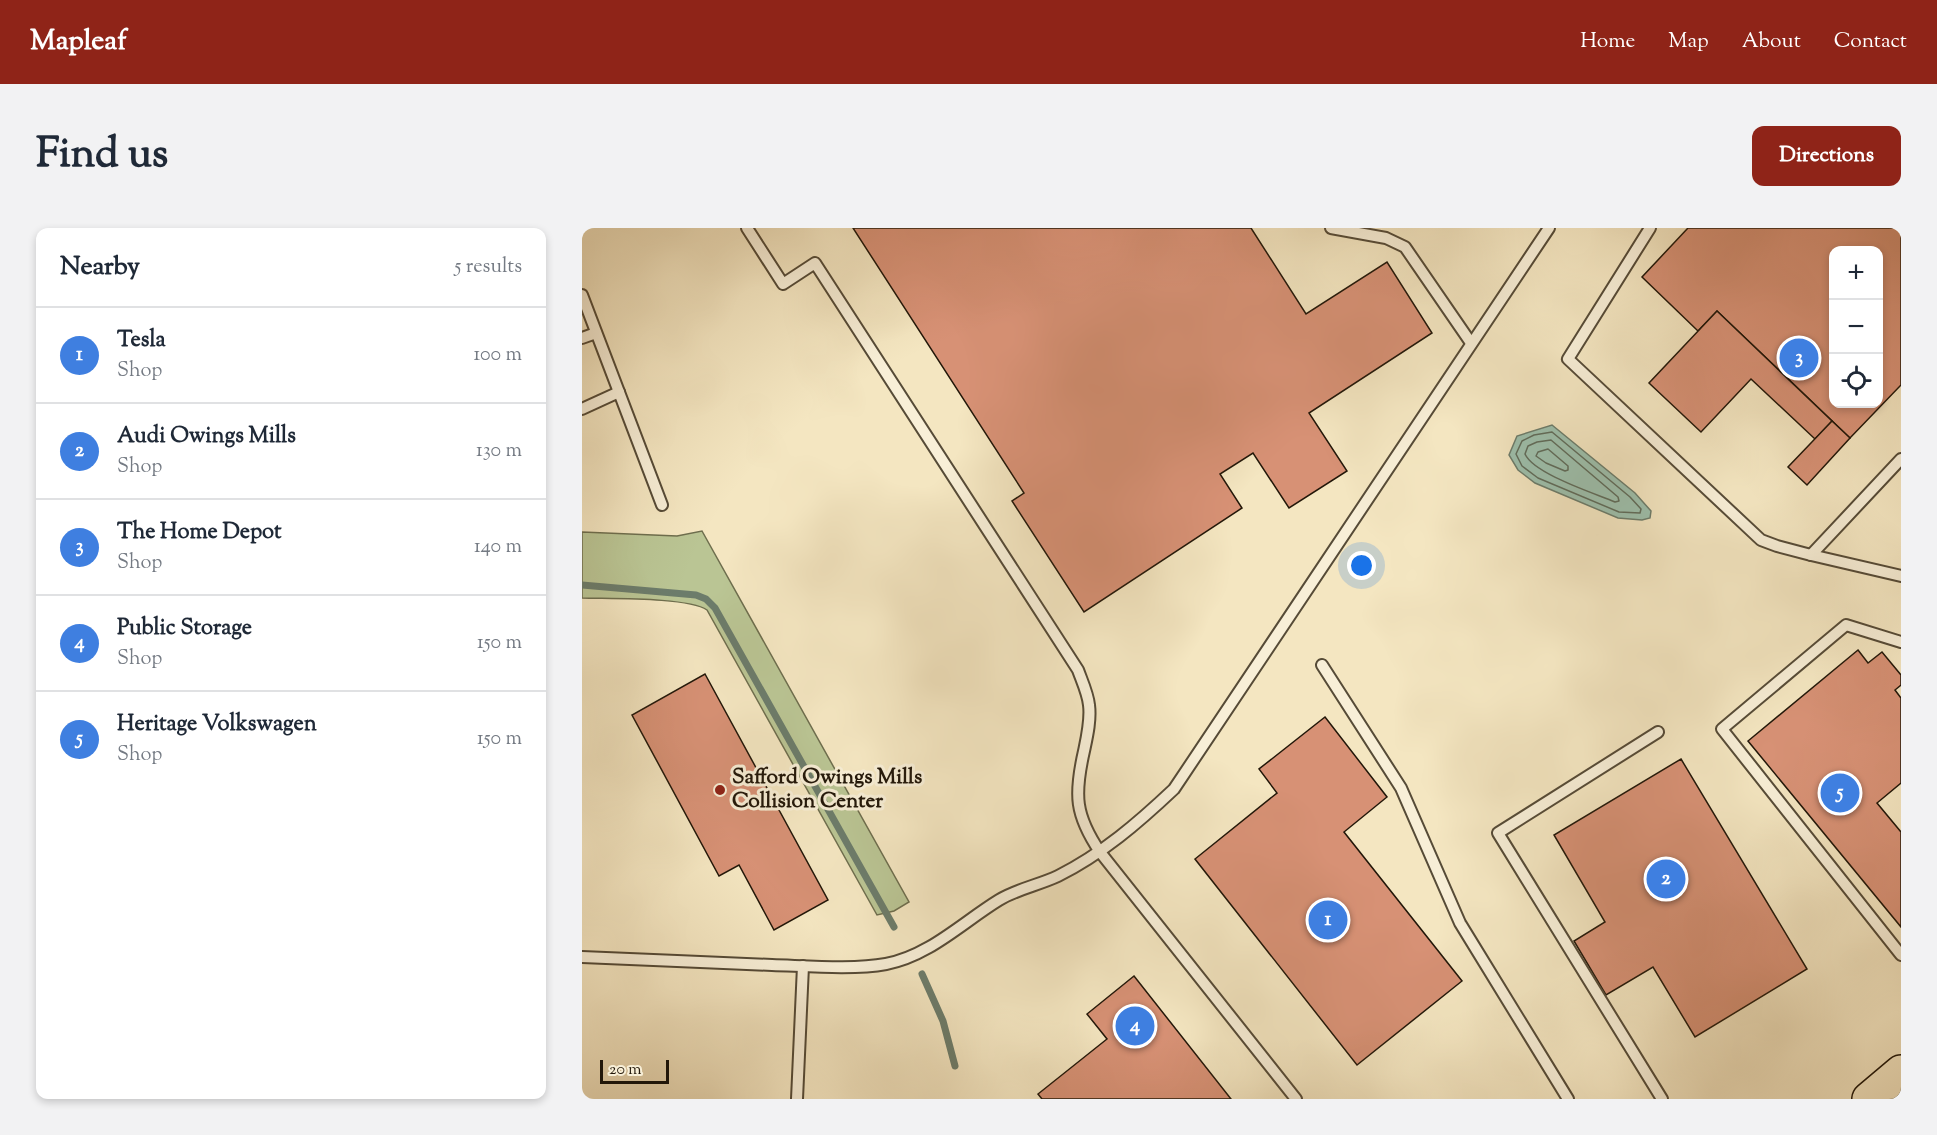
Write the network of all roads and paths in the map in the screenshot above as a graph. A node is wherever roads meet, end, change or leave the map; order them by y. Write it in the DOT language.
graph roads {
  1 [pos="747,228"];
  2 [pos="1331,228"];
  3 [pos="1549,228"];
  4 [pos="1650,228"];
  5 [pos="582,295"];
  6 [pos="596,333"];
  7 [pos="582,338"];
  8 [pos="1471,343"];
  9 [pos="619,392"];
  10 [pos="582,409"];
  11 [pos="1901,459"];
  12 [pos="662,505"];
  13 [pos="1811,555"];
  14 [pos="1901,576"];
  15 [pos="1901,642"];
  16 [pos="1322,665"];
  17 [pos="1658,732"];
  18 [pos="1100,852"];
  19 [pos="1901,955"];
  20 [pos="582,957"];
  21 [pos="803,966"];
  22 [pos="1901,1072"];
  23 [pos="797,1099"];
  24 [pos="1296,1099"];
  25 [pos="1568,1099"];
  26 [pos="1662,1099"];
  27 [pos="1869,1099"];
  1 -- 18 [label="lane"];
  2 -- 8 [label="lane"];
  3 -- 8 [label="lane"];
  4 -- 13 [label="lane"];
  5 -- 6 [label="lane"];
  6 -- 7 [label="lane"];
  6 -- 9 [label="lane"];
  8 -- 18 [label="lane"];
  9 -- 10 [label="lane"];
  9 -- 12 [label="lane"];
  11 -- 13 [label="lane"];
  13 -- 14 [label="lane"];
  15 -- 19 [label="lane"];
  16 -- 25 [label="lane"];
  17 -- 26 [label="lane"];
  18 -- 21 [label="lane"];
  18 -- 24 [label="lane"];
  20 -- 21 [label="lane"];
  21 -- 23 [label="lane"];
  22 -- 27 [label="main road"];
}
